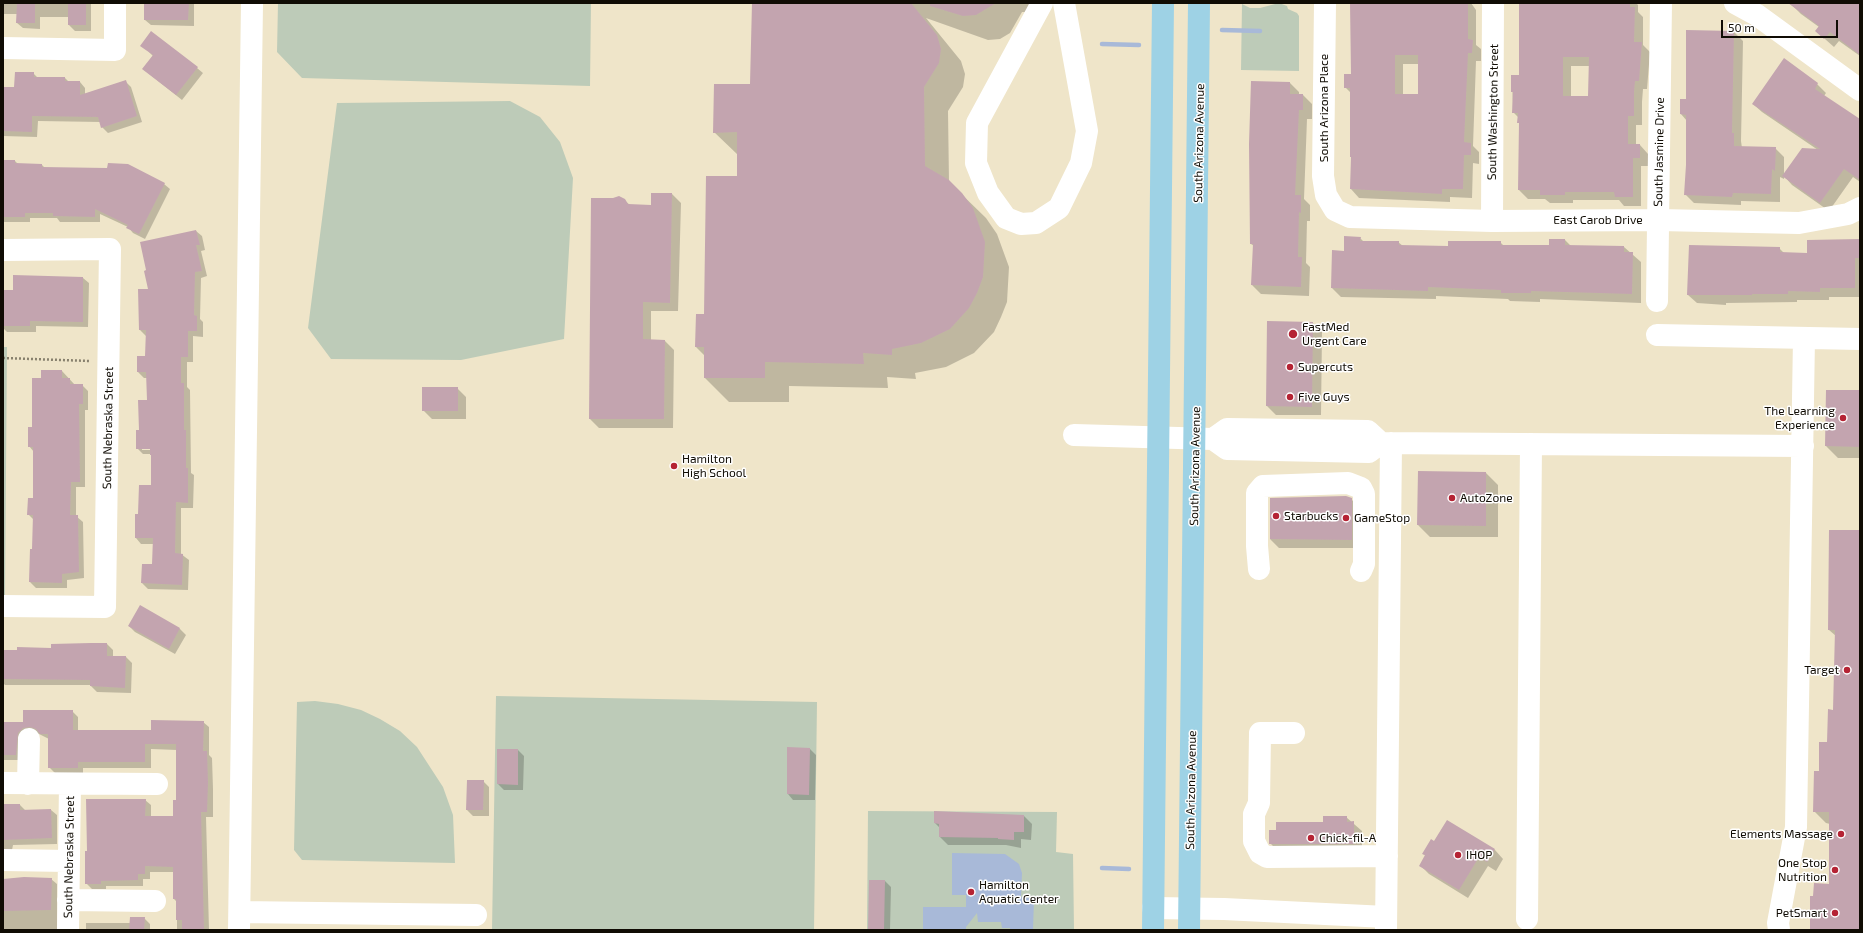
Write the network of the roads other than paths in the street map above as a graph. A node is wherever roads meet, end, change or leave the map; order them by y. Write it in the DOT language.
graph roads {
  1 [pos="115,3"];
  2 [pos="252,3"];
  3 [pos="1042,3"];
  4 [pos="1064,3"];
  5 [pos="1163,3"];
  6 [pos="1199,3"];
  7 [pos="1324,3"];
  8 [pos="1494,3"];
  9 [pos="1661,3"];
  10 [pos="1735,3"];
  11 [pos="1761,9"];
  12 [pos="3,48"];
  13 [pos="1860,90"];
  14 [pos="1860,208"];
  15 [pos="1335,210"];
  16 [pos="1659,220"];
  17 [pos="1492,221"];
  18 [pos="3,250"];
  19 [pos="1657,301"];
  20 [pos="1658,335"];
  21 [pos="1804,338"];
  22 [pos="1860,340"];
  23 [pos="1074,435"];
  24 [pos="1158,438"];
  25 [pos="1204,438"];
  26 [pos="1386,443"];
  27 [pos="1531,444"];
  28 [pos="1802,446"];
  29 [pos="1259,570"];
  30 [pos="1361,571"];
  31 [pos="3,606"];
  32 [pos="1294,733"];
  33 [pos="29,739"];
  34 [pos="3,783"];
  35 [pos="28,784"];
  36 [pos="70,784"];
  37 [pos="157,784"];
  38 [pos="1387,856"];
  39 [pos="3,860"];
  40 [pos="69,861"];
  41 [pos="68,900"];
  42 [pos="155,901"];
  43 [pos="1153,908"];
  44 [pos="1189,908"];
  45 [pos="476,915"];
  46 [pos="1527,919"];
  47 [pos="240,921"];
  48 [pos="1386,924"];
  49 [pos="68,930"];
  50 [pos="1153,930"];
  51 [pos="1189,930"];
  52 [pos="1779,930"];
  1 -- 12 [label="street"];
  2 -- 47 [label="street"];
  3 -- 4 [label="street"];
  5 -- 24 [label="main road"];
  6 -- 25 [label="main road, South Arizona Avenue"];
  7 -- 15 [label="street, South Arizona Place"];
  8 -- 17 [label="street, South Washington Street"];
  9 -- 16 [label="street, South Jasmine Drive"];
  10 -- 11 [label="street"];
  11 -- 13 [label="street"];
  14 -- 16 [label="street, East Carob Drive"];
  15 -- 17 [label="street, East Carob Drive"];
  16 -- 17 [label="street, East Carob Drive"];
  16 -- 19 [label="street, South Jasmine Drive"];
  18 -- 31 [label="street, South Nebraska Street"];
  20 -- 21 [label="street"];
  21 -- 22 [label="street"];
  21 -- 28 [label="street"];
  23 -- 24 [label="street"];
  24 -- 25 [label="street"];
  24 -- 43 [label="main road"];
  25 -- 26 [label="street"];
  25 -- 44 [label="main road, South Arizona Avenue"];
  26 -- 27 [label="street"];
  26 -- 38 [label="street"];
  27 -- 28 [label="street"];
  27 -- 46 [label="street"];
  28 -- 52 [label="street"];
  29 -- 30 [label="street"];
  32 -- 38 [label="street"];
  33 -- 35 [label="street"];
  34 -- 35 [label="street"];
  35 -- 36 [label="street"];
  36 -- 37 [label="street"];
  36 -- 40 [label="street, South Nebraska Street"];
  38 -- 48 [label="street"];
  39 -- 40 [label="street"];
  40 -- 41 [label="street, South Nebraska Street"];
  41 -- 42 [label="street"];
  41 -- 49 [label="street, South Nebraska Street"];
  43 -- 44 [label="street"];
  43 -- 50 [label="main road"];
  44 -- 48 [label="street"];
  44 -- 51 [label="main road, South Arizona Avenue"];
  45 -- 47 [label="street"];
}
